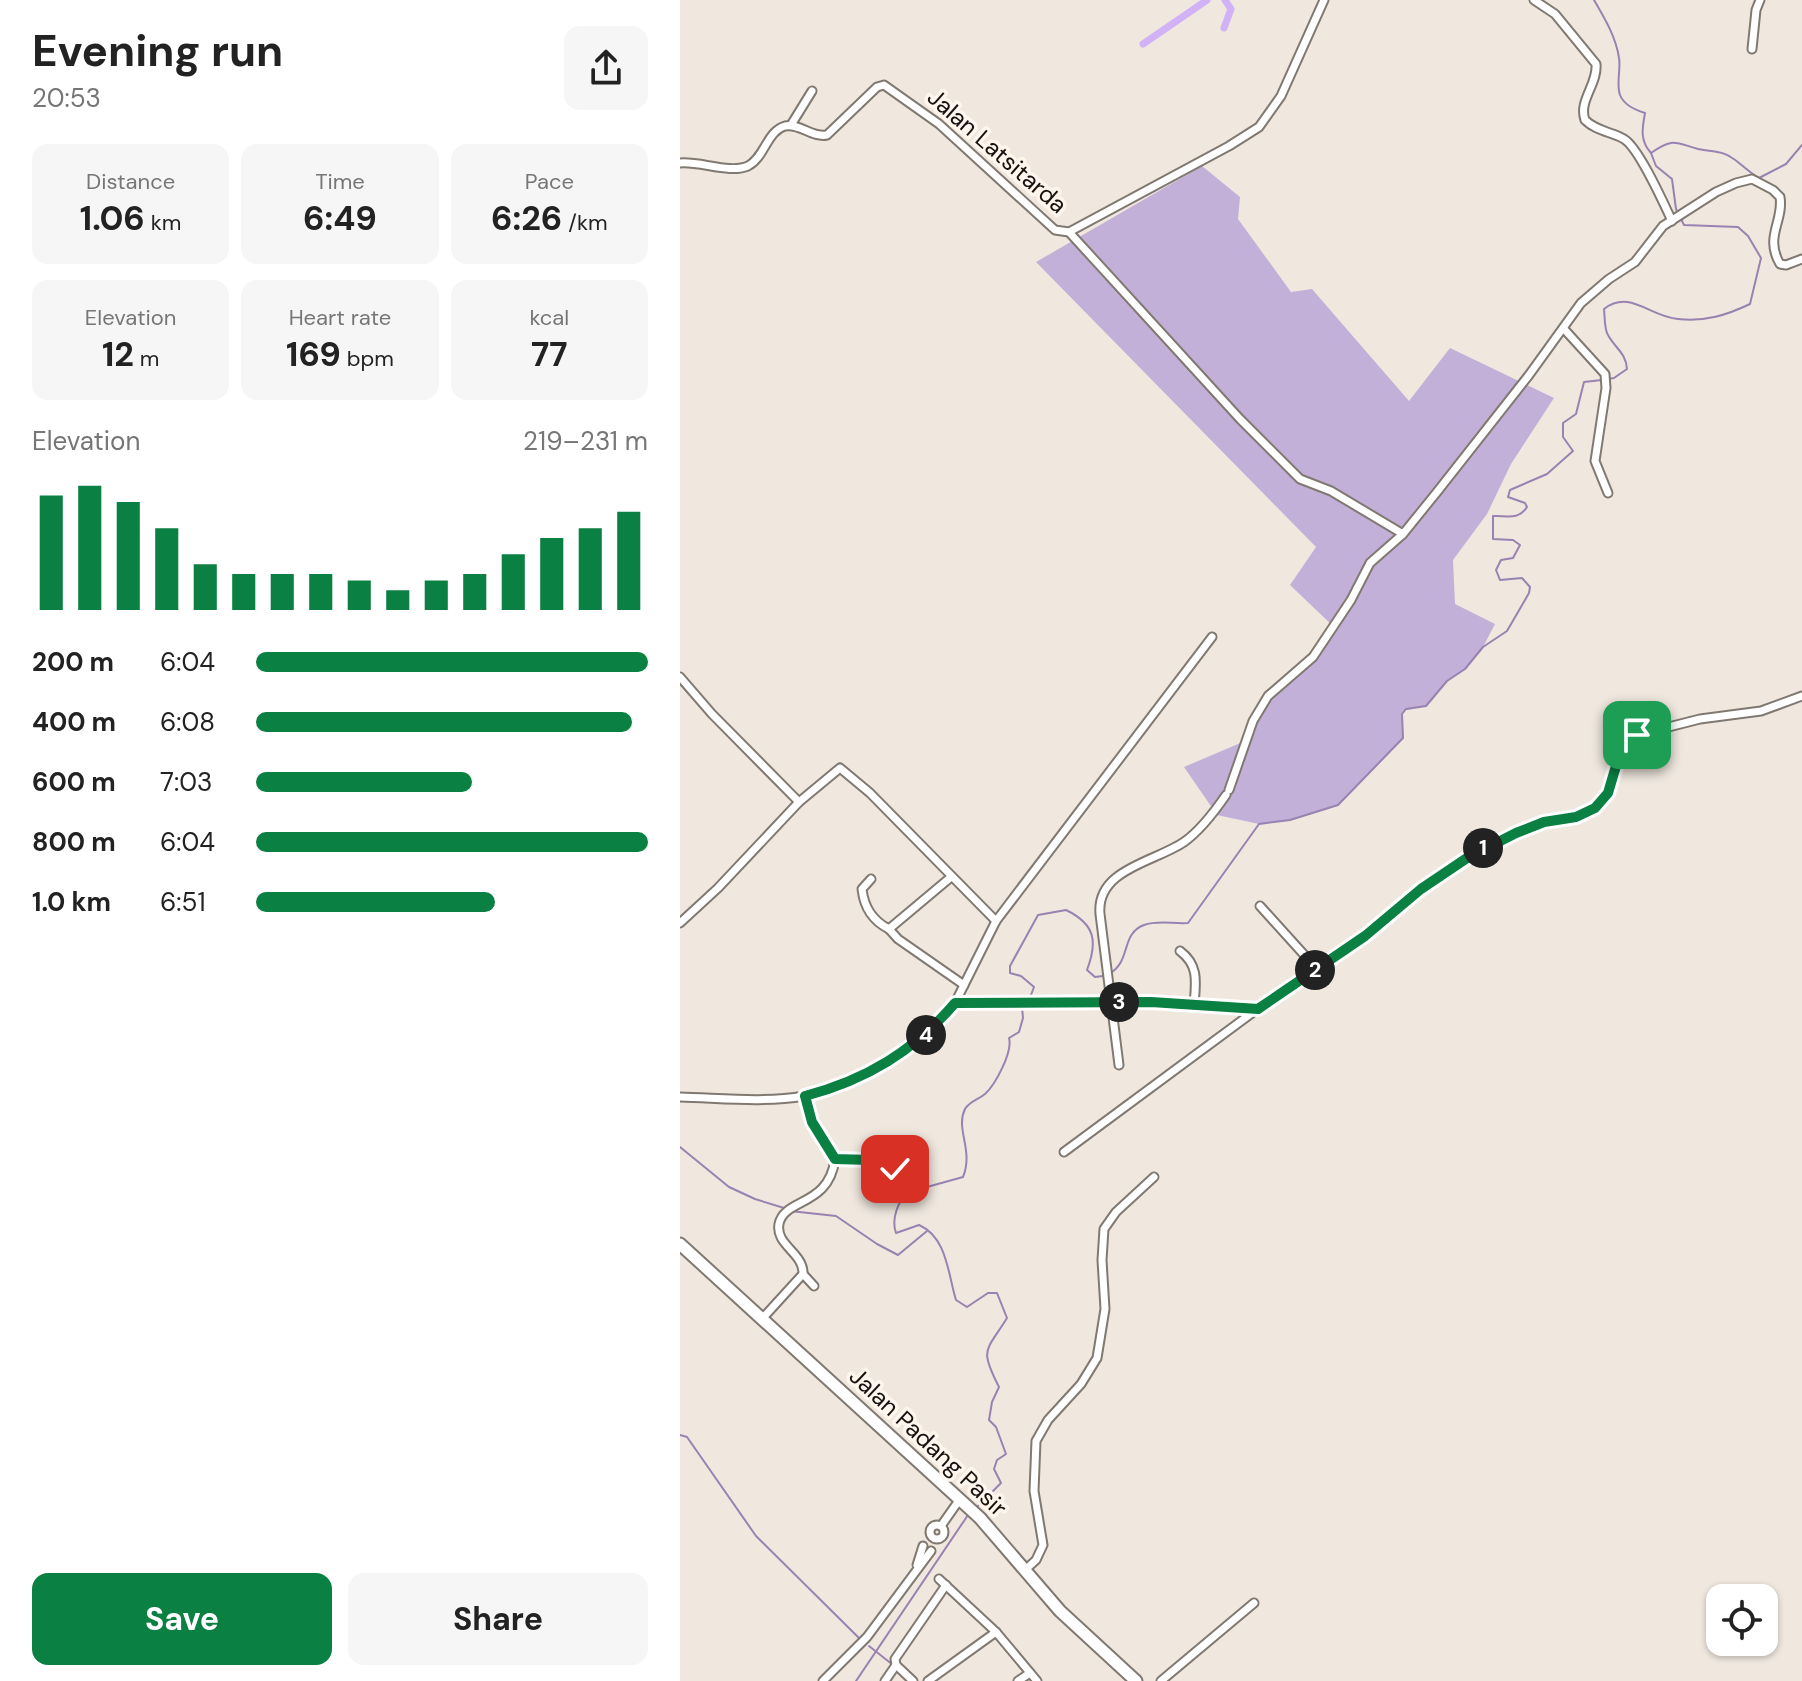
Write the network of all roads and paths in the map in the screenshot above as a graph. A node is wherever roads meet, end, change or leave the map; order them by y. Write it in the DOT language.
graph roads {
  1 [pos="1324,0"];
  2 [pos="1534,0"];
  3 [pos="1760,0"];
  4 [pos="1752,49"];
  5 [pos="812,91"];
  6 [pos="791,125"];
  7 [pos="680,163"];
  8 [pos="1674,220"];
  9 [pos="1069,232"];
  10 [pos="1802,259"];
  11 [pos="1564,329"];
  12 [pos="1608,493"];
  13 [pos="1403,534"];
  14 [pos="1212,637"];
  15 [pos="680,677"];
  16 [pos="1802,696"];
  17 [pos="799,802"];
  18 [pos="951,877"];
  19 [pos="871,879"];
  20 [pos="1260,906"];
  21 [pos="996,921"];
  22 [pos="680,923"];
  23 [pos="889,929"];
  24 [pos="1180,951"];
  25 [pos="1317,969"];
  26 [pos="964,985"];
  27 [pos="1112,1002"];
  28 [pos="955,1003"];
  29 [pos="1194,1005"];
  30 [pos="1258,1009"];
  31 [pos="1119,1065"];
  32 [pos="805,1096"];
  33 [pos="680,1097"];
  34 [pos="1064,1152"];
  35 [pos="835,1159"];
  36 [pos="895,1169"];
  37 [pos="1154,1177"];
  38 [pos="680,1244"];
  39 [pos="803,1274"];
  40 [pos="814,1286"];
  41 [pos="762,1319"];
  42 [pos="963,1501"];
  43 [pos="1025,1570"];
  44 [pos="1254,1603"];
  45 [pos="996,1632"];
  46 [pos="894,1667"];
  47 [pos="1030,1673"];
  48 [pos="823,1681"];
  49 [pos="885,1681"];
  50 [pos="913,1681"];
  51 [pos="928,1681"];
  52 [pos="1018,1681"];
  53 [pos="1037,1681"];
  54 [pos="1136,1681"];
  55 [pos="1161,1681"];
  1 -- 9 [label="street, Jalan Latsitarda"];
  2 -- 8 [label="street"];
  3 -- 4 [label="street"];
  5 -- 6 [label="street"];
  6 -- 7 [label="street"];
  6 -- 9 [label="street, Jalan Latsitarda"];
  8 -- 10 [label="street"];
  8 -- 11 [label="street"];
  9 -- 13 [label="street"];
  11 -- 12 [label="street"];
  11 -- 13 [label="street"];
  13 -- 27 [label="street"];
  14 -- 21 [label="street"];
  15 -- 17 [label="street"];
  16 -- 25 [label="street"];
  17 -- 18 [label="street"];
  17 -- 22 [label="street"];
  18 -- 21 [label="street"];
  18 -- 23 [label="street"];
  19 -- 23 [label="street"];
  20 -- 25 [label="street"];
  21 -- 26 [label="street"];
  23 -- 26 [label="street"];
  24 -- 29 [label="street"];
  25 -- 30 [label="street"];
  26 -- 28 [label="street"];
  27 -- 28 [label="street"];
  27 -- 29 [label="street"];
  27 -- 31 [label="street"];
  28 -- 32 [label="street"];
  29 -- 30 [label="street"];
  30 -- 34 [label="street"];
  32 -- 33 [label="street"];
  32 -- 35 [label="street"];
  35 -- 36 [label="street"];
  35 -- 39 [label="street"];
  37 -- 43 [label="street"];
  38 -- 41 [label="highway, Jalan Padang Pasir"];
  39 -- 40 [label="street"];
  39 -- 41 [label="street"];
  41 -- 42 [label="highway, Jalan Padang Pasir"];
  42 -- 43 [label="highway, Jalan Padang Pasir"];
  42 -- 48 [label="street"];
  43 -- 54 [label="highway, Jalan Padang Pasir"];
  44 -- 55 [label="street"];
  45 -- 46 [label="street"];
  45 -- 47 [label="street"];
  45 -- 51 [label="street"];
  46 -- 49 [label="street"];
  46 -- 50 [label="street"];
  47 -- 52 [label="street"];
  47 -- 53 [label="street"];
}
